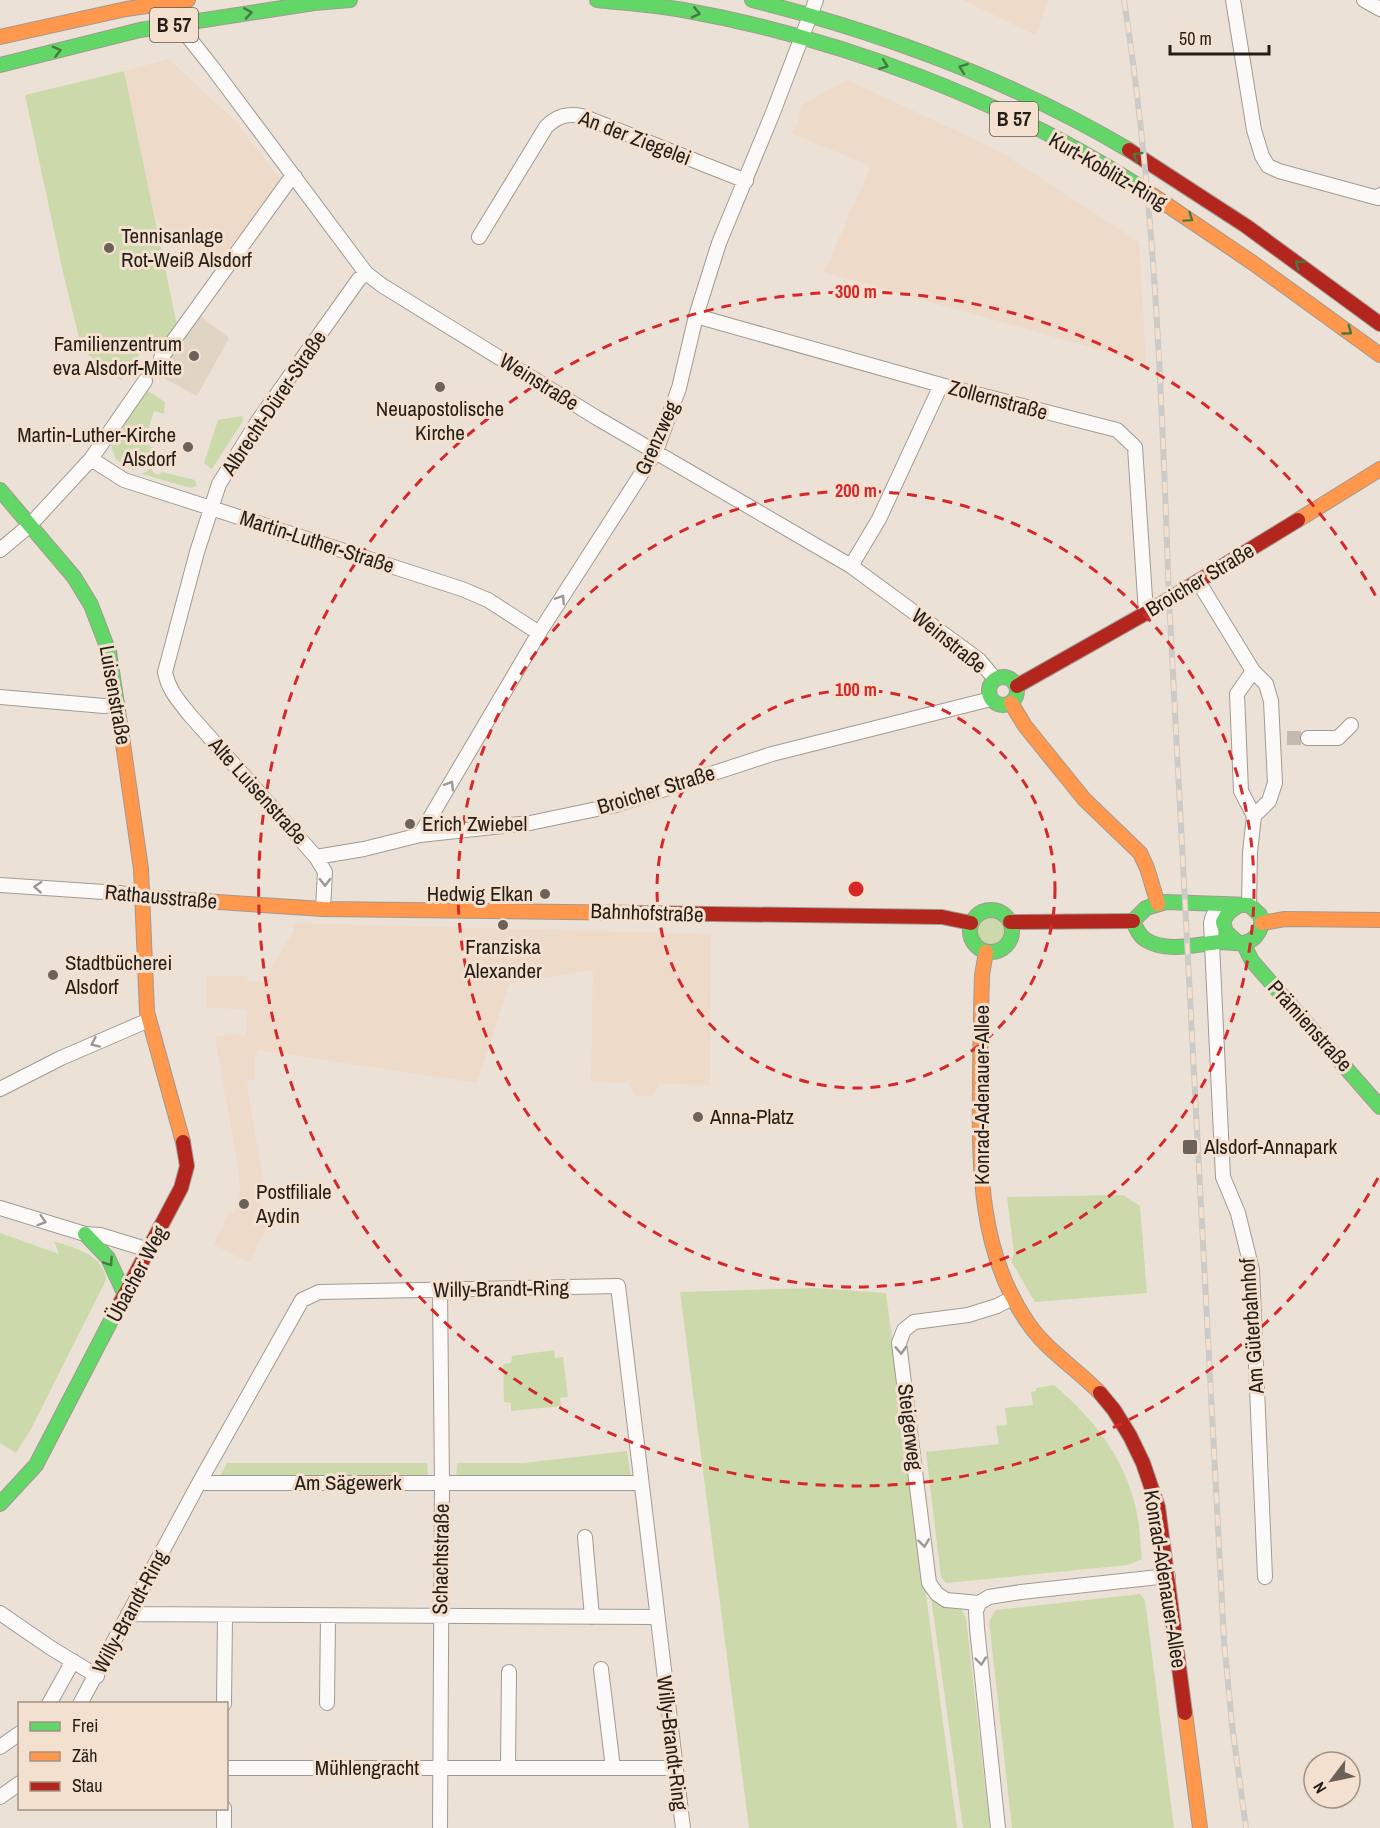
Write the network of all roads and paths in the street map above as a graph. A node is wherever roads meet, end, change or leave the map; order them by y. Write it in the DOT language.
graph roads {
  1 [pos="188,0"];
  2 [pos="350,0"];
  3 [pos="597,0"];
  4 [pos="752,0"];
  5 [pos="816,0"];
  6 [pos="1233,0"];
  7 [pos="1364,0"];
  8 [pos="162,2"];
  9 [pos="1380,9"];
  10 [pos="810,14"];
  11 [pos="178,25"];
  12 [pos="0,37"];
  13 [pos="801,37"];
  14 [pos="0,64"];
  15 [pos="295,177"];
  16 [pos="746,181"];
  17 [pos="1380,195"];
  18 [pos="479,237"];
  19 [pos="366,273"];
  20 [pos="696,316"];
  21 [pos="1380,324"];
  22 [pos="1380,355"];
  23 [pos="161,358"];
  24 [pos="145,381"];
  25 [pos="942,385"];
  26 [pos="656,451"];
  27 [pos="91,459"];
  28 [pos="1380,469"];
  29 [pos="0,490"];
  30 [pos="211,508"];
  31 [pos="30,525"];
  32 [pos="0,550"];
  33 [pos="851,566"];
  34 [pos="1198,581"];
  35 [pos="1146,613"];
  36 [pos="539,633"];
  37 [pos="1253,671"];
  38 [pos="995,679"];
  39 [pos="167,682"];
  40 [pos="1017,686"];
  41 [pos="6,698"];
  42 [pos="991,699"];
  43 [pos="1011,704"];
  44 [pos="118,705"];
  45 [pos="1351,725"];
  46 [pos="1308,738"];
  47 [pos="1254,816"];
  48 [pos="420,835"];
  49 [pos="316,857"];
  50 [pos="0,885"];
  51 [pos="143,897"];
  52 [pos="1158,904"];
  53 [pos="1224,904"];
  54 [pos="1244,905"];
  55 [pos="323,909"];
  56 [pos="1380,920"];
  57 [pos="1133,921"];
  58 [pos="1011,922"];
  59 [pos="971,923"];
  60 [pos="1262,923"];
  61 [pos="1240,943"];
  62 [pos="1211,944"];
  63 [pos="986,952"];
  64 [pos="149,1020"];
  65 [pos="0,1089"];
  66 [pos="1380,1107"];
  67 [pos="0,1208"];
  68 [pos="85,1234"];
  69 [pos="149,1250"];
  70 [pos="440,1290"];
  71 [pos="125,1295"];
  72 [pos="1012,1298"];
  73 [pos="199,1483"];
  74 [pos="641,1483"];
  75 [pos="442,1484"];
  76 [pos="0,1504"];
  77 [pos="585,1537"];
  78 [pos="1168,1576"];
  79 [pos="1265,1577"];
  80 [pos="979,1603"];
  81 [pos="0,1613"];
  82 [pos="128,1614"];
  83 [pos="225,1616"];
  84 [pos="328,1617"];
  85 [pos="441,1617"];
  86 [pos="592,1617"];
  87 [pos="656,1617"];
  88 [pos="73,1661"];
  89 [pos="600,1669"];
  90 [pos="509,1672"];
  91 [pos="97,1676"];
  92 [pos="50,1702"];
  93 [pos="81,1702"];
  94 [pos="224,1702"];
  95 [pos="327,1703"];
  96 [pos="18,1734"];
  97 [pos="0,1747"];
  98 [pos="440,1767"];
  99 [pos="228,1768"];
  100 [pos="508,1768"];
  101 [pos="613,1768"];
  102 [pos="676,1768"];
  103 [pos="18,1784"];
  104 [pos="0,1797"];
  105 [pos="224,1810"];
  106 [pos="224,1828"];
  107 [pos="440,1828"];
  108 [pos="683,1828"];
  109 [pos="998,1828"];
  110 [pos="1200,1828"];
  1 -- 8 [label="main road, B 57"];
  11 -- 2 [label="main road, B 57, one-way"];
  3 -- 13 [label="main road, Kurt-Koblitz-Ring / B 57, one-way"];
  4 -- 10 [label="main road, Kurt-Koblitz-Ring / B 57"];
  5 -- 10 [label="street"];
  6 -- 17 [label="street"];
  7 -- 9 [label="street"];
  8 -- 11 [label="street, Weinstraße"];
  8 -- 12 [label="main road, B 57"];
  10 -- 13 [label="street, Grenzweg"];
  21 -- 10 [label="main road, Kurt-Koblitz-Ring / B 57, one-way"];
  14 -- 11 [label="main road, B 57, one-way"];
  11 -- 15 [label="street, Weinstraße"];
  13 -- 16 [label="street, Grenzweg"];
  13 -- 22 [label="main road, Kurt-Koblitz-Ring / B 57, one-way"];
  15 -- 19 [label="street, Weinstraße"];
  15 -- 23 [label="street"];
  16 -- 18 [label="street, An der Ziegelei"];
  16 -- 20 [label="street, Grenzweg"];
  19 -- 26 [label="street, Weinstraße"];
  19 -- 30 [label="street, Albrecht-Dürer-Straße"];
  20 -- 25 [label="street, Zollernstraße"];
  20 -- 26 [label="street, Grenzweg"];
  24 -- 27 [label="street"];
  25 -- 33 [label="street"];
  25 -- 35 [label="street, Zollernstraße"];
  26 -- 33 [label="street, Weinstraße"];
  36 -- 26 [label="street, Grenzweg, one-way"];
  27 -- 30 [label="street, Martin-Luther-Straße"];
  27 -- 31 [label="street"];
  28 -- 34 [label="main road, Broicher Straße"];
  29 -- 31 [label="main road, Luisenstraße"];
  30 -- 36 [label="street, Martin-Luther-Straße"];
  30 -- 39 [label="street, Albrecht-Dürer-Straße"];
  31 -- 32 [label="street"];
  31 -- 44 [label="main road, Luisenstraße"];
  33 -- 38 [label="street, Weinstraße"];
  34 -- 35 [label="main road, Broicher Straße"];
  34 -- 37 [label="street"];
  35 -- 40 [label="main road, Broicher Straße"];
  48 -- 36 [label="street, Grenzweg, one-way"];
  37 -- 47 [label="street"];
  37 -- 47 [label="street"];
  38 -- 40 [label="main road"];
  38 -- 42 [label="main road"];
  39 -- 49 [label="street, Alte Luisenstraße"];
  40 -- 43 [label="main road"];
  41 -- 44 [label="street"];
  42 -- 43 [label="main road"];
  42 -- 48 [label="street, Broicher Straße"];
  43 -- 52 [label="main road"];
  44 -- 51 [label="main road, Luisenstraße"];
  45 -- 46 [label="street"];
  47 -- 54 [label="street"];
  48 -- 49 [label="street, Broicher Straße"];
  49 -- 55 [label="street, Alte Luisenstraße, one-way"];
  51 -- 50 [label="street, Rathausstraße, one-way"];
  51 -- 55 [label="main road, Rathausstraße"];
  51 -- 64 [label="main road, Luisenstraße"];
  52 -- 53 [label="main road"];
  52 -- 57 [label="main road"];
  53 -- 54 [label="main road"];
  53 -- 62 [label="street, Am Güterbahnhof"];
  54 -- 60 [label="main road"];
  54 -- 61 [label="main road"];
  55 -- 59 [label="main road, Bahnhofstraße"];
  56 -- 60 [label="main road"];
  57 -- 58 [label="main road"];
  57 -- 62 [label="main road"];
  58 -- 59 [label="main road"];
  58 -- 63 [label="main road"];
  59 -- 63 [label="main road"];
  60 -- 61 [label="main road"];
  61 -- 62 [label="main road"];
  61 -- 66 [label="main road, Prämienstraße"];
  62 -- 79 [label="street, Am Güterbahnhof"];
  63 -- 72 [label="main road, Konrad-Adenauer-Allee"];
  64 -- 65 [label="street, one-way"];
  64 -- 69 [label="main road, Übacher Weg"];
  67 -- 68 [label="street, one-way"];
  68 -- 69 [label="street"];
  68 -- 71 [label="main road, one-way"];
  69 -- 71 [label="main road, Übacher Weg"];
  70 -- 73 [label="street, Willy-Brandt-Ring"];
  70 -- 74 [label="street, Willy-Brandt-Ring"];
  70 -- 75 [label="street, Schachtstraße"];
  71 -- 76 [label="main road, Übacher Weg"];
  72 -- 78 [label="main road, Konrad-Adenauer-Allee"];
  72 -- 80 [label="street, Steigerweg, one-way"];
  73 -- 75 [label="street, Am Sägewerk"];
  73 -- 82 [label="street, Willy-Brandt-Ring"];
  74 -- 75 [label="street, Am Sägewerk"];
  74 -- 87 [label="street, Willy-Brandt-Ring"];
  75 -- 85 [label="street, Schachtstraße"];
  77 -- 86 [label="street"];
  78 -- 80 [label="street, Steigerweg"];
  78 -- 110 [label="main road, Konrad-Adenauer-Allee"];
  80 -- 109 [label="street, one-way"];
  81 -- 88 [label="street"];
  82 -- 83 [label="street"];
  82 -- 91 [label="street, Willy-Brandt-Ring"];
  83 -- 84 [label="street"];
  83 -- 94 [label="street"];
  84 -- 85 [label="street"];
  84 -- 95 [label="street"];
  85 -- 86 [label="street"];
  85 -- 98 [label="street, Schachtstraße"];
  86 -- 87 [label="street"];
  87 -- 102 [label="street, Willy-Brandt-Ring"];
  88 -- 91 [label="street"];
  88 -- 92 [label="street"];
  89 -- 101 [label="street"];
  90 -- 100 [label="street"];
  91 -- 93 [label="street, Willy-Brandt-Ring"];
  96 -- 97 [label="street"];
  98 -- 99 [label="street, Mühlengracht"];
  98 -- 100 [label="street, Mühlengracht"];
  98 -- 107 [label="street, Schachtstraße"];
  100 -- 101 [label="street, Mühlengracht"];
  101 -- 102 [label="street, Mühlengracht"];
  102 -- 108 [label="street, Willy-Brandt-Ring"];
  103 -- 104 [label="street"];
  105 -- 106 [label="street"];
}
